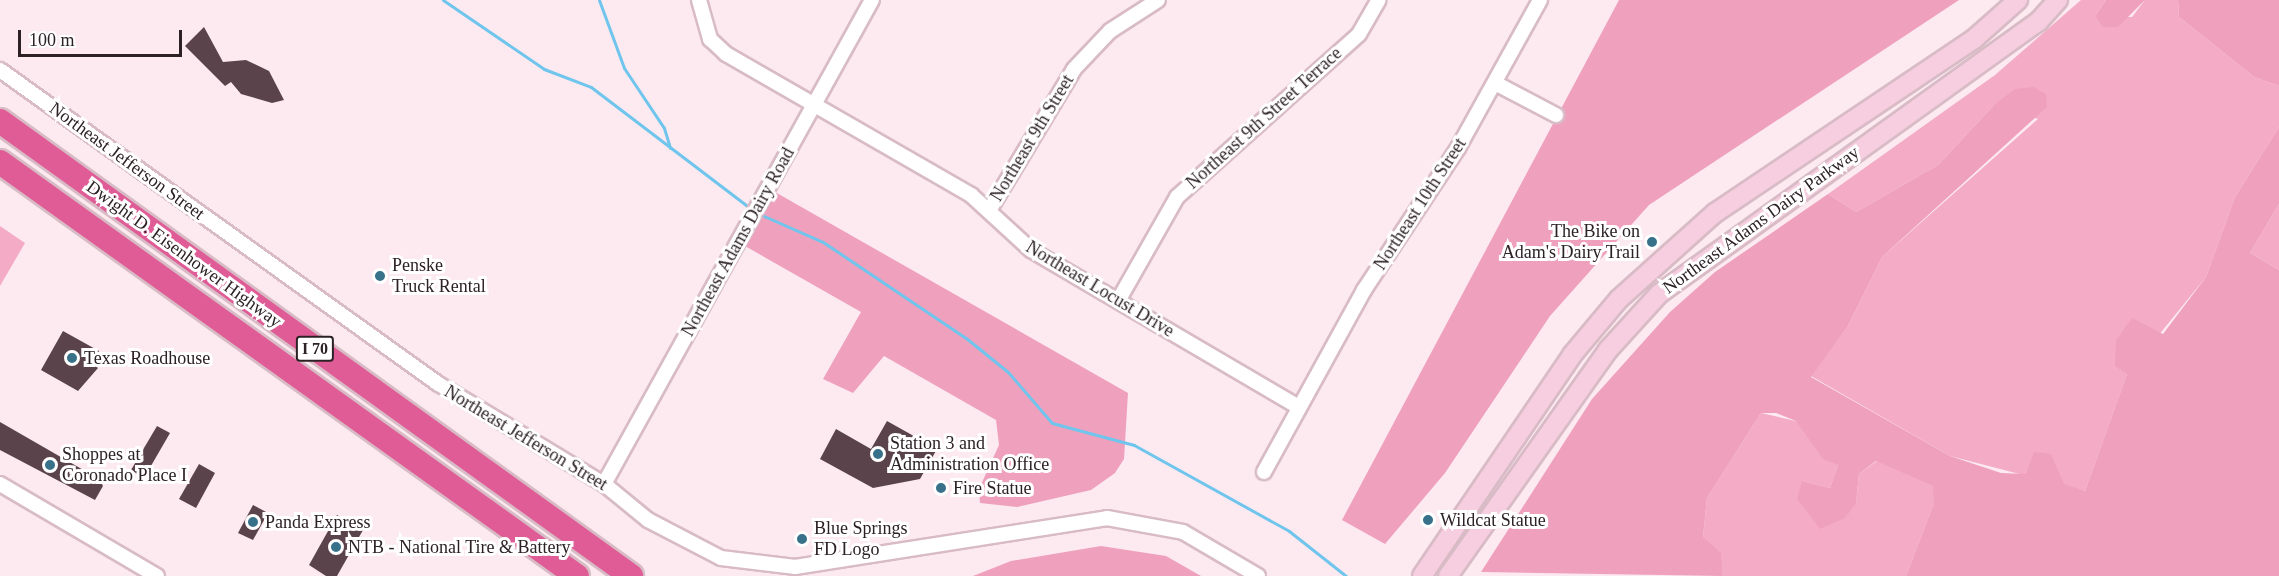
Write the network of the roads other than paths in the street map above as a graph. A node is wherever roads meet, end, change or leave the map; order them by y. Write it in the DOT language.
graph roads {
  1 [pos="699,0"];
  2 [pos="872,0"];
  3 [pos="1158,0"];
  4 [pos="1378,0"];
  5 [pos="1540,0"];
  6 [pos="2018,0"];
  7 [pos="2058,0"];
  8 [pos="0,70"];
  9 [pos="1495,82"];
  10 [pos="815,105"];
  11 [pos="1556,115"];
  12 [pos="0,121"];
  13 [pos="0,162"];
  14 [pos="990,209"];
  15 [pos="1118,301"];
  16 [pos="1299,406"];
  17 [pos="1264,472"];
  18 [pos="604,483"];
  19 [pos="0,484"];
  20 [pos="552,519"];
  21 [pos="563,568"];
  22 [pos="158,576"];
  23 [pos="577,576"];
  24 [pos="631,576"];
  25 [pos="652,576"];
  26 [pos="1258,576"];
  27 [pos="1422,576"];
  28 [pos="1448,576"];
  1 -- 10 [label="street, Northeast Locust Drive"];
  2 -- 10 [label="street, Northeast Adams Dairy Road"];
  3 -- 14 [label="street, Northeast 9th Street"];
  4 -- 15 [label="street, Northeast 9th Street Terrace"];
  5 -- 9 [label="street, Northeast 10th Street"];
  6 -- 27 [label="main road, Northeast Adams Dairy Parkway"];
  7 -- 28 [label="main road, Northeast Adams Dairy Parkway"];
  8 -- 18 [label="street, Northeast Jefferson Street"];
  9 -- 11 [label="street"];
  9 -- 16 [label="street, Northeast 10th Street"];
  10 -- 14 [label="street, Northeast Locust Drive"];
  10 -- 18 [label="street, Northeast Adams Dairy Road"];
  12 -- 20 [label="highway, Dwight D. Eisenhower Highway / I 70"];
  13 -- 21 [label="highway, Dwight D. Eisenhower Highway / I 70"];
  14 -- 15 [label="street, Northeast Locust Drive"];
  15 -- 16 [label="street, Northeast Locust Drive"];
  16 -- 17 [label="street, Northeast 10th Street"];
  18 -- 26 [label="street, Northeast Jefferson Street"];
  19 -- 22 [label="street"];
  20 -- 24 [label="highway, Dwight D. Eisenhower Highway / I 70"];
  20 -- 25 [label="highway"];
  21 -- 23 [label="highway, Dwight D. Eisenhower Highway / I 70"];
}
